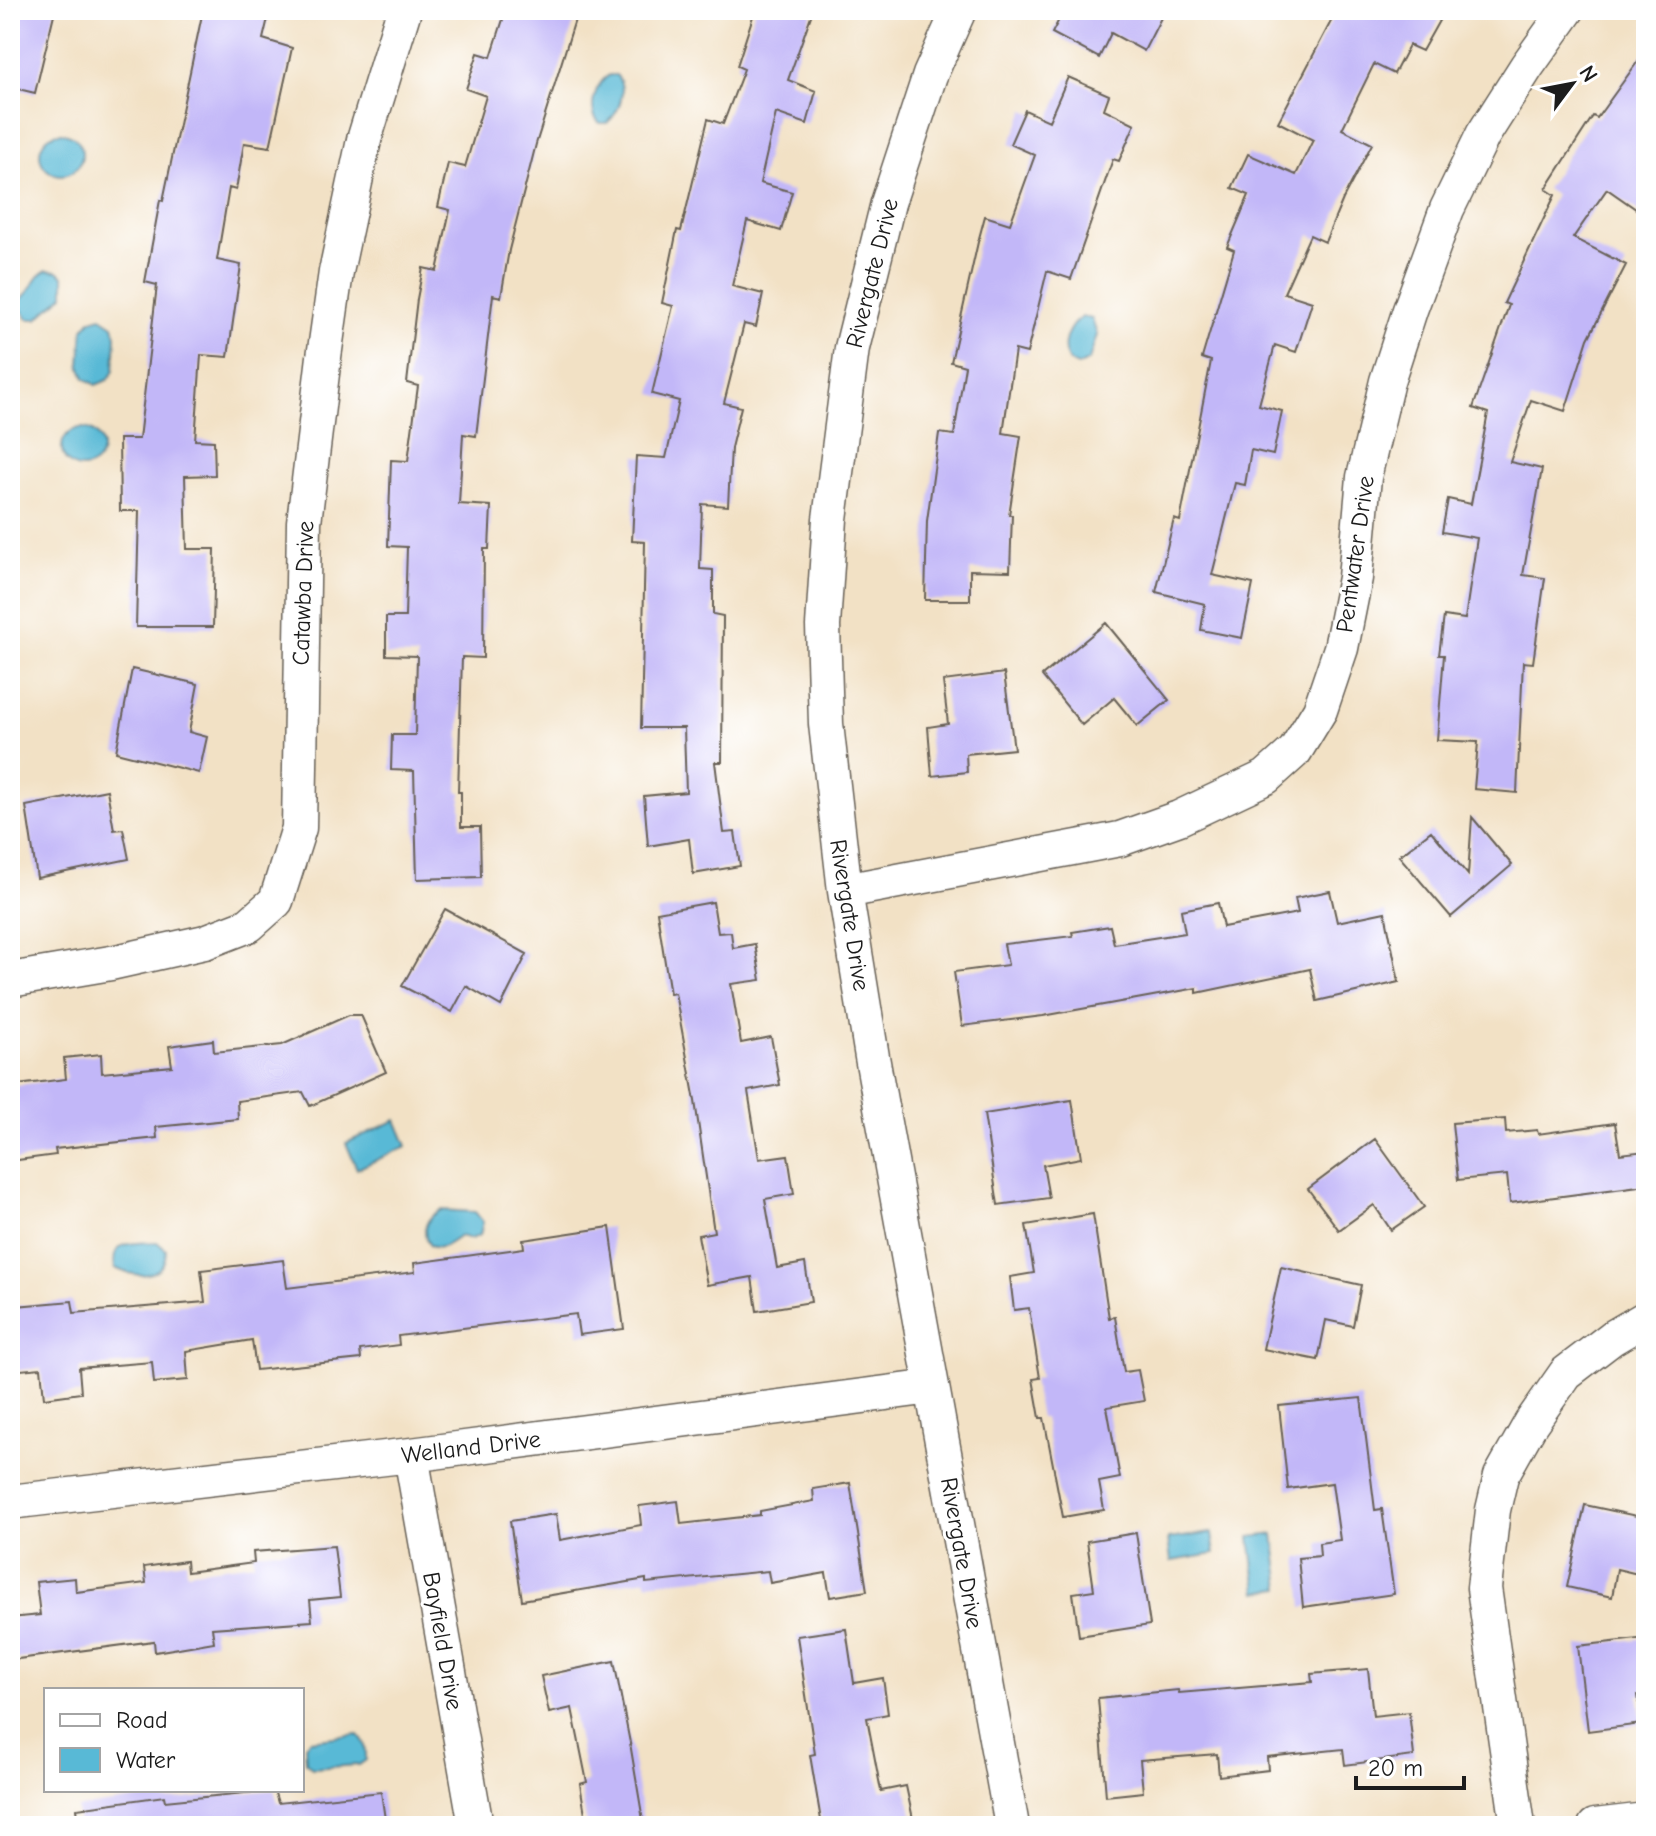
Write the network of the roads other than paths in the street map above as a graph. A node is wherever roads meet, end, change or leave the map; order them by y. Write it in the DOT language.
graph roads {
  1 [pos="404,10"];
  2 [pos="959,10"];
  3 [pos="1567,10"];
  4 [pos="845,891"];
  5 [pos="10,980"];
  6 [pos="1646,1318"];
  7 [pos="932,1387"];
  8 [pos="411,1455"];
  9 [pos="10,1502"];
  10 [pos="1646,1820"];
  11 [pos="476,1826"];
  12 [pos="1012,1826"];
  13 [pos="1518,1826"];
  14 [pos="1595,1826"];
  1 -- 5 [label="street, Catawba Drive"];
  2 -- 4 [label="street, Rivergate Drive"];
  3 -- 4 [label="street, Pentwater Drive"];
  4 -- 7 [label="street, Rivergate Drive"];
  6 -- 13 [label="street"];
  7 -- 8 [label="street, Welland Drive"];
  7 -- 12 [label="street, Rivergate Drive"];
  8 -- 9 [label="street, Welland Drive"];
  8 -- 11 [label="street, Bayfield Drive"];
  10 -- 14 [label="street"];
}
